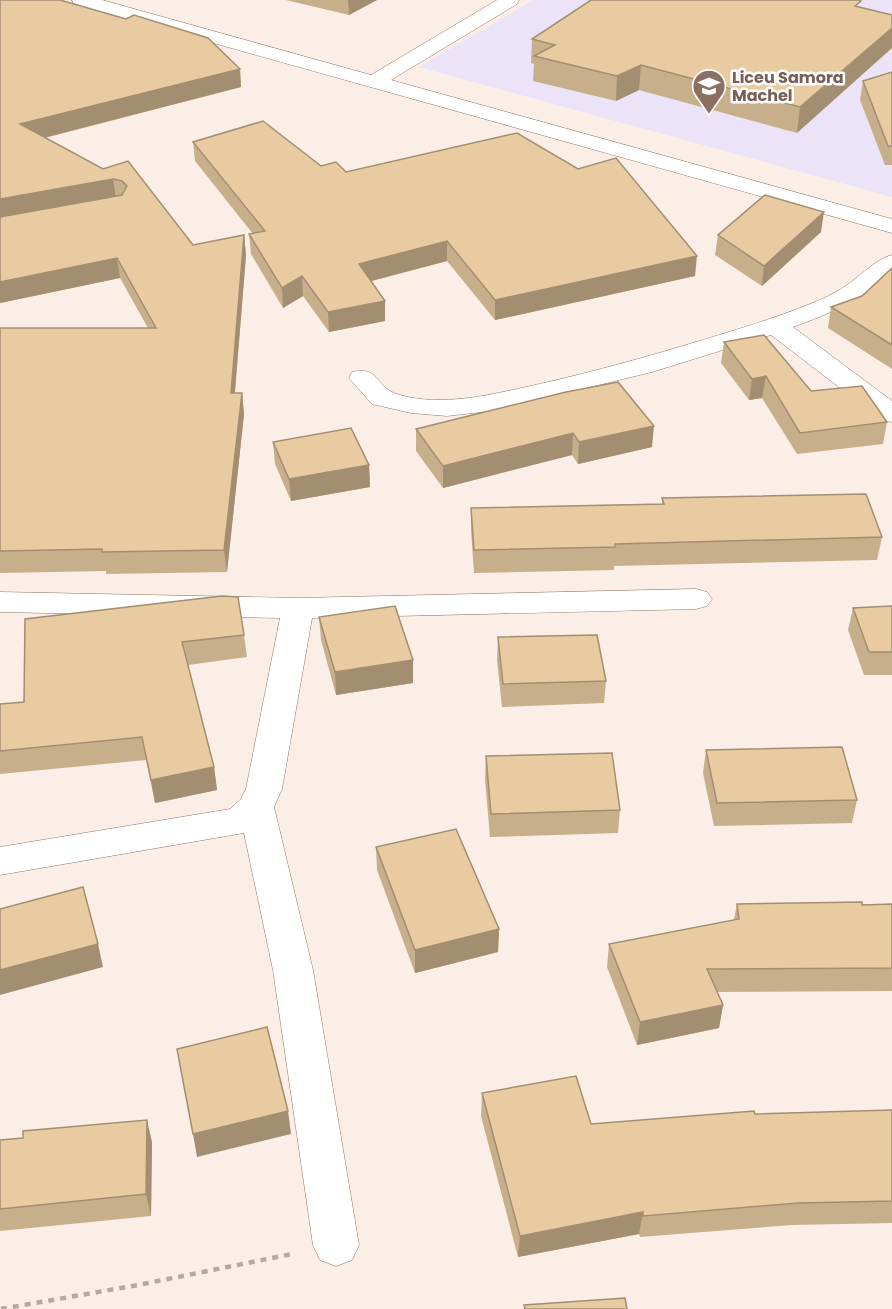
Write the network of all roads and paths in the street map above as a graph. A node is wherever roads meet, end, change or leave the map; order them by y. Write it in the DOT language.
graph roads {
  1 [pos="81,0"];
  2 [pos="510,0"];
  3 [pos="375,81"];
  4 [pos="892,226"];
  5 [pos="892,262"];
  6 [pos="774,325"];
  7 [pos="362,378"];
  8 [pos="892,414"];
  9 [pos="696,599"];
  10 [pos="0,602"];
  11 [pos="298,608"];
  12 [pos="256,807"];
  13 [pos="0,861"];
  14 [pos="336,1245"];
  15 [pos="1,1309"];
  1 -- 3 [label="street"];
  2 -- 3 [label="street"];
  3 -- 4 [label="street"];
  5 -- 6 [label="street"];
  6 -- 7 [label="street"];
  6 -- 8 [label="street"];
  9 -- 11 [label="street"];
  10 -- 11 [label="street"];
  11 -- 12 [label="street"];
  12 -- 13 [label="street"];
  12 -- 14 [label="street"];
  14 -- 15 [label="path"];
}
